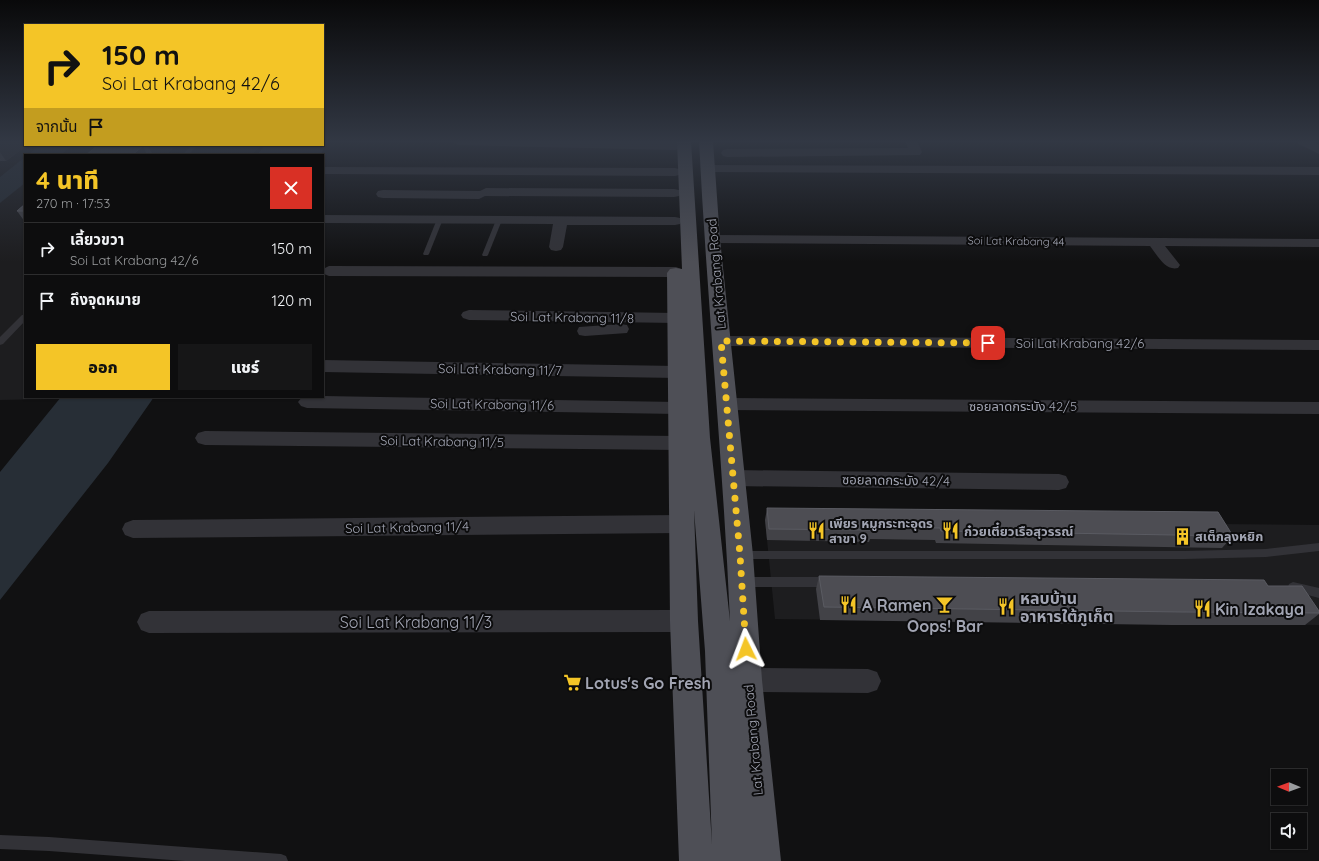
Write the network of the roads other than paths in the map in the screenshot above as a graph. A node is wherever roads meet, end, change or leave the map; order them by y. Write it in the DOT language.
graph roads {
  1 [pos="439,181"];
  2 [pos="640,181"];
  3 [pos="685,181"];
  4 [pos="696,181"];
  5 [pos="708,181"];
  6 [pos="675,183"];
  7 [pos="383,194"];
  8 [pos="433,194"];
  9 [pos="324,219"];
  10 [pos="440,220"];
  11 [pos="499,220"];
  12 [pos="561,220"];
  13 [pos="675,221"];
  14 [pos="1155,243"];
  15 [pos="1319,243"];
  16 [pos="706,244"];
  17 [pos="556,247"];
  18 [pos="426,254"];
  19 [pos="486,255"];
  20 [pos="1173,265"];
  21 [pos="329,270"];
  22 [pos="676,272"];
  23 [pos="469,316"];
  24 [pos="24,318"];
  25 [pos="642,318"];
  26 [pos="676,318"];
  27 [pos="585,331"];
  28 [pos="721,341"];
  29 [pos="0,342"];
  30 [pos="1319,345"];
  31 [pos="324,366"];
  32 [pos="677,372"];
  33 [pos="307,402"];
  34 [pos="726,404"];
  35 [pos="678,408"];
  36 [pos="1319,408"];
  37 [pos="205,438"];
  38 [pos="679,443"];
  39 [pos="733,478"];
  40 [pos="1059,482"];
  41 [pos="681,524"];
  42 [pos="132,529"];
  43 [pos="1319,547"];
  44 [pos="740,555"];
  45 [pos="742,582"];
  46 [pos="837,582"];
  47 [pos="1280,586"];
  48 [pos="1319,593"];
  49 [pos="684,621"];
  50 [pos="149,622"];
  51 [pos="745,633"];
  52 [pos="747,680"];
  53 [pos="868,681"];
  54 [pos="0,842"];
  55 [pos="280,861"];
  56 [pos="696,861"];
  57 [pos="730,861"];
  58 [pos="764,861"];
  1 -- 8 [label="street"];
  2 -- 6 [label="street"];
  3 -- 57 [label="main road"];
  4 -- 16 [label="main road"];
  5 -- 16 [label="main road, Lat Krabang Road"];
  6 -- 8 [label="street"];
  6 -- 13 [label="main road"];
  7 -- 8 [label="street"];
  9 -- 10 [label="street"];
  10 -- 11 [label="street"];
  10 -- 18 [label="lane"];
  11 -- 12 [label="street"];
  11 -- 19 [label="lane"];
  12 -- 13 [label="street"];
  12 -- 17 [label="street"];
  13 -- 22 [label="main road"];
  14 -- 15 [label="street, Soi Lat Krabang 44"];
  14 -- 16 [label="street, Soi Lat Krabang 44"];
  14 -- 20 [label="street"];
  16 -- 28 [label="main road, Lat Krabang Road"];
  16 -- 51 [label="main road"];
  21 -- 22 [label="street"];
  22 -- 26 [label="main road"];
  23 -- 25 [label="street, Soi Lat Krabang 11/8"];
  24 -- 29 [label="lane"];
  25 -- 26 [label="street, Soi Lat Krabang 11/8"];
  25 -- 27 [label="street"];
  26 -- 32 [label="main road"];
  28 -- 30 [label="street, Soi Lat Krabang 42/6"];
  28 -- 34 [label="main road, Lat Krabang Road"];
  31 -- 32 [label="street, Soi Lat Krabang 11/7"];
  32 -- 35 [label="main road"];
  33 -- 35 [label="street, Soi Lat Krabang 11/6"];
  34 -- 36 [label="street, ซอยลาดกระบัง 42/5"];
  34 -- 39 [label="main road, Lat Krabang Road"];
  35 -- 38 [label="main road"];
  37 -- 38 [label="street, Soi Lat Krabang 11/5"];
  38 -- 41 [label="main road"];
  39 -- 40 [label="street, ซอยลาดกระบัง 42/4"];
  39 -- 44 [label="main road, Lat Krabang Road"];
  41 -- 42 [label="street, Soi Lat Krabang 11/4"];
  41 -- 49 [label="main road"];
  43 -- 44 [label="lane"];
  44 -- 45 [label="main road, Lat Krabang Road"];
  45 -- 46 [label="lane"];
  45 -- 51 [label="main road, Lat Krabang Road"];
  47 -- 48 [label="lane"];
  49 -- 50 [label="street, Soi Lat Krabang 11/3"];
  49 -- 56 [label="main road"];
  51 -- 52 [label="main road, Lat Krabang Road"];
  52 -- 53 [label="street"];
  52 -- 58 [label="main road, Lat Krabang Road"];
  54 -- 55 [label="lane"];
}
